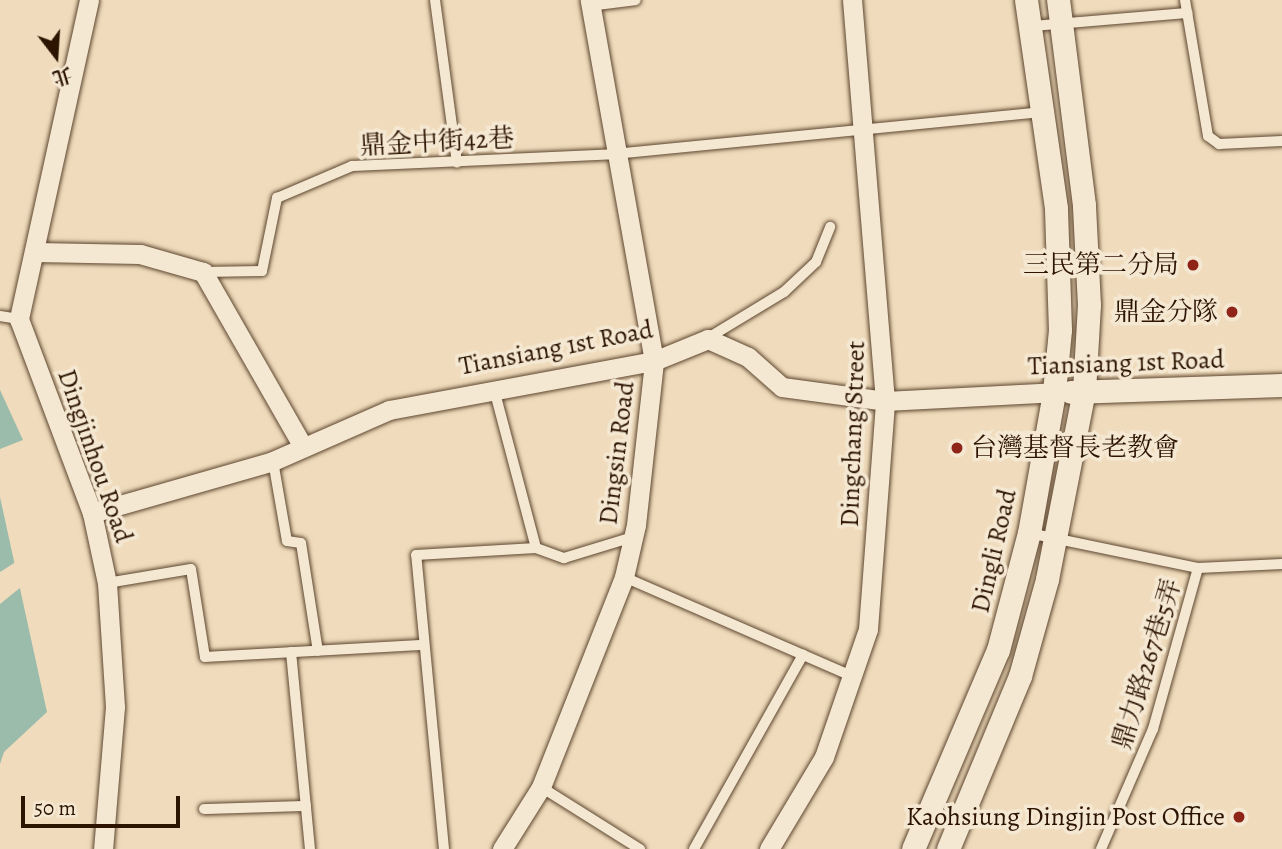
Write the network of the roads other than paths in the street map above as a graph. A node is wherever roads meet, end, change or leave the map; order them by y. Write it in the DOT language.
graph roads {
  1 [pos="89,0"];
  2 [pos="435,0"];
  3 [pos="636,0"];
  4 [pos="852,0"];
  5 [pos="1026,0"];
  6 [pos="1058,0"];
  7 [pos="1185,0"];
  8 [pos="590,3"];
  9 [pos="1187,13"];
  10 [pos="1061,24"];
  11 [pos="1032,26"];
  12 [pos="1044,111"];
  13 [pos="863,130"];
  14 [pos="1282,141"];
  15 [pos="614,154"];
  16 [pos="457,163"];
  17 [pos="830,227"];
  18 [pos="36,252"];
  19 [pos="203,272"];
  20 [pos="10,318"];
  21 [pos="708,339"];
  22 [pos="654,361"];
  23 [pos="1282,385"];
  24 [pos="494,388"];
  25 [pos="1084,391"];
  26 [pos="1054,392"];
  27 [pos="885,401"];
  28 [pos="302,445"];
  29 [pos="272,461"];
  30 [pos="92,513"];
  31 [pos="1030,533"];
  32 [pos="633,537"];
  33 [pos="1055,540"];
  34 [pos="536,548"];
  35 [pos="1282,564"];
  36 [pos="1198,568"];
  37 [pos="624,577"];
  38 [pos="107,583"];
  39 [pos="420,645"];
  40 [pos="318,651"];
  41 [pos="291,652"];
  42 [pos="803,655"];
  43 [pos="855,677"];
  44 [pos="541,787"];
  45 [pos="306,806"];
  46 [pos="204,809"];
  47 [pos="103,849"];
  48 [pos="310,849"];
  49 [pos="444,849"];
  50 [pos="502,849"];
  51 [pos="640,849"];
  52 [pos="694,849"];
  53 [pos="769,849"];
  54 [pos="913,849"];
  55 [pos="948,849"];
  56 [pos="1101,849"];
  1 -- 18 [label="street, Dingjinhou Road"];
  2 -- 16 [label="lane"];
  3 -- 8 [label="lane"];
  4 -- 13 [label="street, Dingchang Street"];
  5 -- 11 [label="street, Dingli Road"];
  6 -- 10 [label="street"];
  7 -- 9 [label="lane"];
  8 -- 15 [label="street, Dingsin Road"];
  9 -- 10 [label="lane"];
  9 -- 14 [label="lane"];
  10 -- 11 [label="lane"];
  10 -- 25 [label="street"];
  11 -- 12 [label="street, Dingli Road"];
  12 -- 13 [label="lane, 鼎金中街42巷"];
  12 -- 26 [label="street, Dingli Road"];
  13 -- 15 [label="lane, 鼎金中街42巷"];
  13 -- 27 [label="street, Dingchang Street"];
  15 -- 16 [label="lane, 鼎金中街42巷"];
  15 -- 22 [label="street, Dingsin Road"];
  16 -- 19 [label="lane, 鼎金中街42巷"];
  17 -- 21 [label="lane"];
  18 -- 19 [label="street"];
  18 -- 20 [label="street, Dingjinhou Road"];
  19 -- 28 [label="street"];
  20 -- 30 [label="street, Dingjinhou Road"];
  21 -- 22 [label="street, Tiansiang 1st Road"];
  21 -- 27 [label="street, Tiansiang 1st Road"];
  22 -- 24 [label="street, Tiansiang 1st Road"];
  22 -- 32 [label="street, Dingsin Road"];
  23 -- 25 [label="street, Tiansiang 1st Road"];
  24 -- 28 [label="street, Tiansiang 1st Road"];
  24 -- 34 [label="lane"];
  25 -- 26 [label="street, Tiansiang 1st Road"];
  25 -- 33 [label="street"];
  26 -- 27 [label="street, Tiansiang 1st Road"];
  26 -- 31 [label="street, Dingli Road"];
  27 -- 43 [label="street, Dingchang Street"];
  28 -- 29 [label="street, Tiansiang 1st Road"];
  29 -- 30 [label="street, Tiansiang 1st Road"];
  29 -- 40 [label="lane"];
  30 -- 38 [label="street, Dingjinhou Road"];
  31 -- 33 [label="lane"];
  31 -- 54 [label="street, Dingli Road"];
  32 -- 34 [label="lane"];
  32 -- 37 [label="street, Dingsin Road"];
  33 -- 36 [label="lane"];
  33 -- 55 [label="street"];
  34 -- 39 [label="lane"];
  35 -- 36 [label="lane"];
  36 -- 56 [label="lane, 鼎力路267巷5弄"];
  37 -- 42 [label="lane"];
  37 -- 44 [label="street, Dingsin Road"];
  38 -- 41 [label="lane"];
  38 -- 47 [label="street, Dingjinhou Road"];
  39 -- 40 [label="lane"];
  39 -- 49 [label="lane"];
  40 -- 41 [label="lane"];
  41 -- 45 [label="lane"];
  42 -- 43 [label="lane"];
  42 -- 52 [label="lane"];
  43 -- 53 [label="street, Dingchang Street"];
  44 -- 50 [label="street, Dingsin Road"];
  44 -- 51 [label="lane"];
  45 -- 46 [label="lane"];
  45 -- 48 [label="lane"];
}
